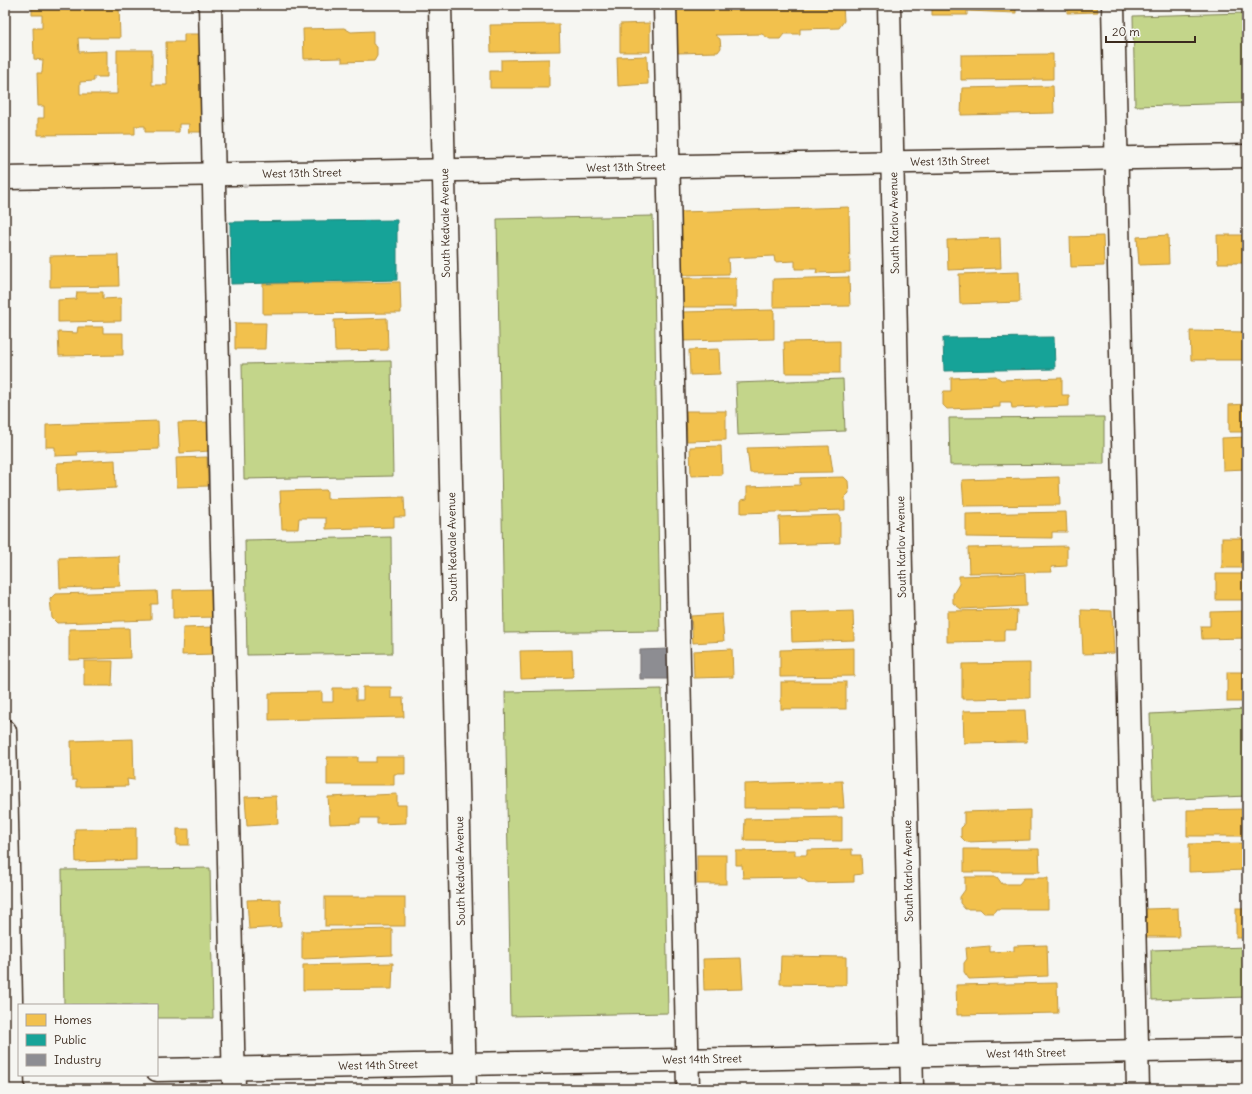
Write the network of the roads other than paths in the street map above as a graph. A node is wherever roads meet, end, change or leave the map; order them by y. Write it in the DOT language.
graph roads {
  1 [pos="210,5"];
  2 [pos="440,5"];
  3 [pos="665,5"];
  4 [pos="889,5"];
  5 [pos="1113,5"];
  6 [pos="1247,156"];
  7 [pos="1116,158"];
  8 [pos="892,162"];
  9 [pos="669,166"];
  10 [pos="444,170"];
  11 [pos="213,174"];
  12 [pos="5,178"];
  13 [pos="5,731"];
  14 [pos="1247,1049"];
  15 [pos="1137,1050"];
  16 [pos="912,1054"];
  17 [pos="687,1059"];
  18 [pos="464,1064"];
  19 [pos="158,1070"];
  20 [pos="13,1077"];
  21 [pos="234,1079"];
  22 [pos="465,1089"];
  23 [pos="688,1089"];
  24 [pos="912,1089"];
  25 [pos="1138,1089"];
  1 -- 11 [label="street"];
  2 -- 10 [label="street, South Kedvale Avenue"];
  3 -- 9 [label="street"];
  4 -- 8 [label="street, South Karlov Avenue"];
  5 -- 7 [label="street"];
  6 -- 7 [label="street, West 13th Street"];
  7 -- 8 [label="street, West 13th Street"];
  7 -- 15 [label="street"];
  8 -- 9 [label="street, West 13th Street"];
  8 -- 16 [label="street, South Karlov Avenue"];
  9 -- 10 [label="street, West 13th Street"];
  9 -- 17 [label="street"];
  10 -- 11 [label="street, West 13th Street"];
  10 -- 18 [label="street, South Kedvale Avenue"];
  11 -- 12 [label="street, West 13th Street"];
  11 -- 21 [label="street"];
  13 -- 20 [label="street"];
  14 -- 15 [label="street, West 14th Street"];
  15 -- 16 [label="street, West 14th Street"];
  15 -- 25 [label="street"];
  16 -- 17 [label="street, West 14th Street"];
  16 -- 24 [label="street, South Karlov Avenue"];
  17 -- 18 [label="street, West 14th Street"];
  17 -- 23 [label="street"];
  18 -- 21 [label="street, West 14th Street"];
  18 -- 22 [label="street, South Kedvale Avenue"];
  19 -- 21 [label="street, West 14th Street"];
}
